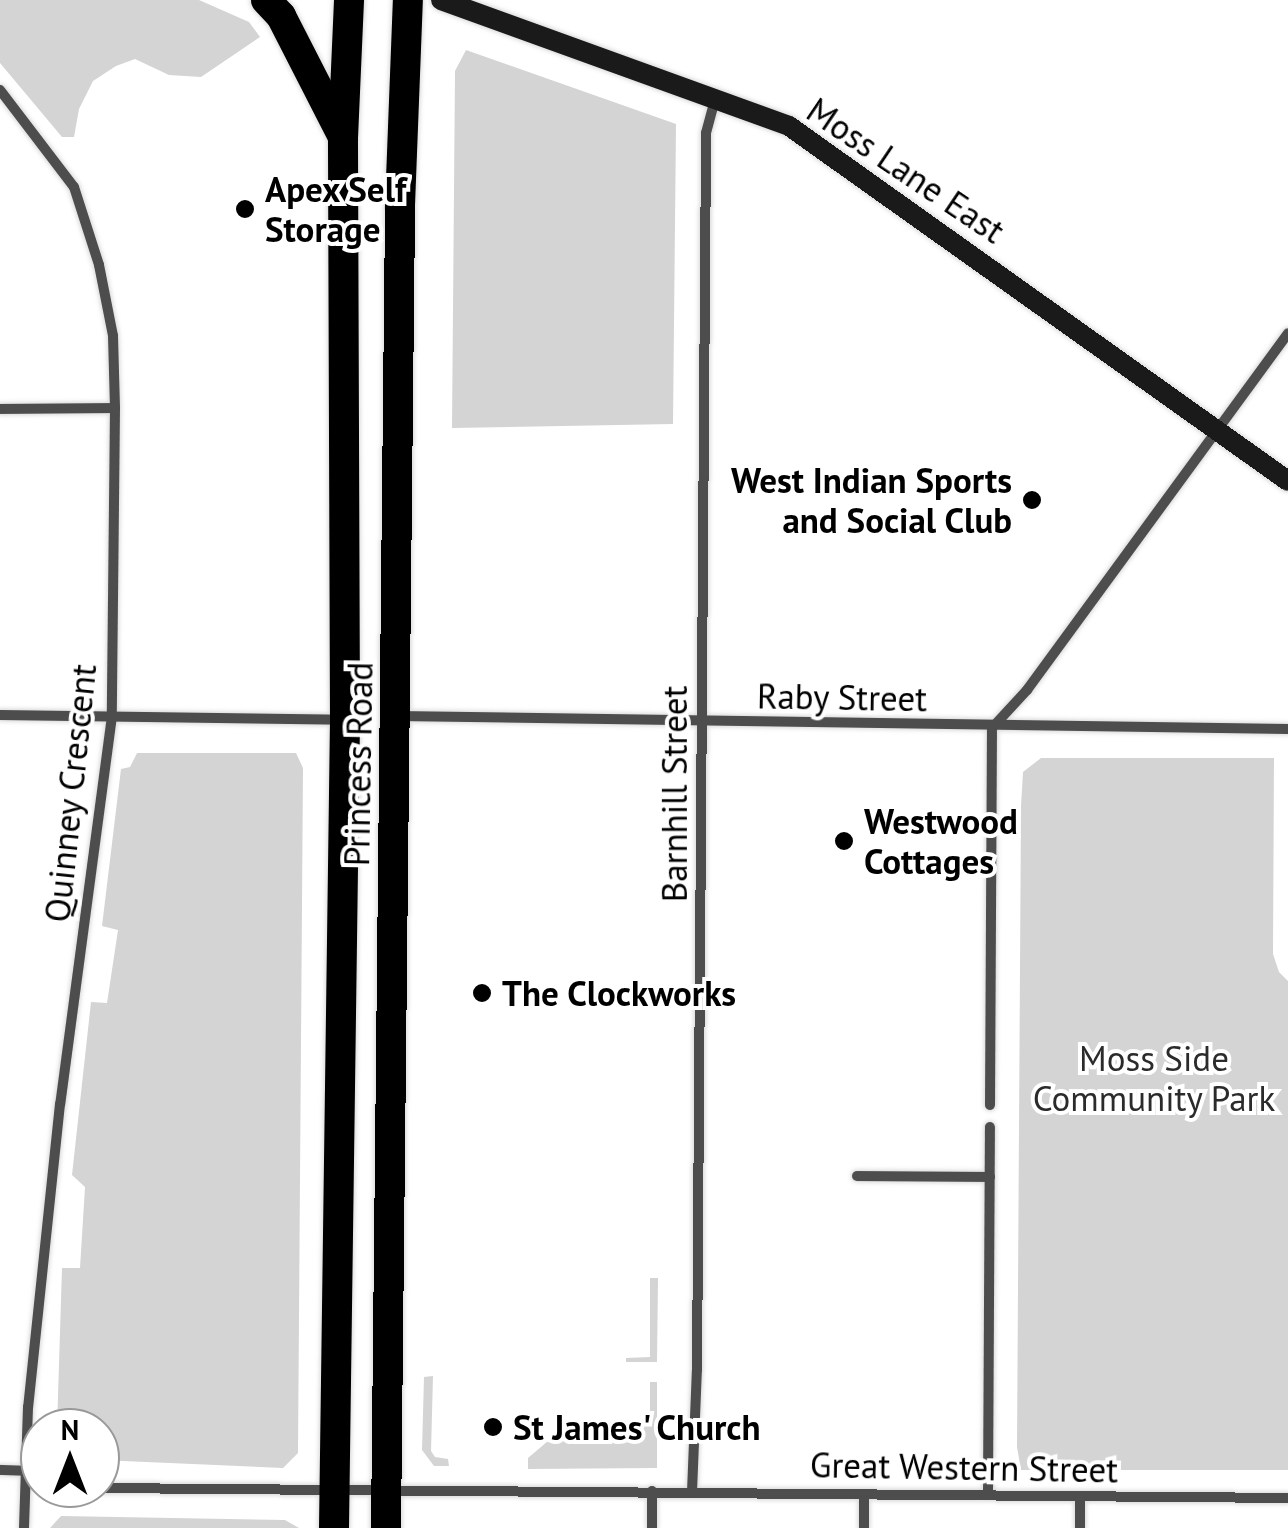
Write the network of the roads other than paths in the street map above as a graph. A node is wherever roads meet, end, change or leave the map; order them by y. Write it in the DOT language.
graph roads {
  1 [pos="266,0"];
  2 [pos="349,0"];
  3 [pos="408,0"];
  4 [pos="442,0"];
  5 [pos="0,90"];
  6 [pos="715,98"];
  7 [pos="343,138"];
  8 [pos="1288,333"];
  9 [pos="115,408"];
  10 [pos="0,409"];
  11 [pos="1219,430"];
  12 [pos="1288,481"];
  13 [pos="0,716"];
  14 [pos="112,716"];
  15 [pos="396,716"];
  16 [pos="344,720"];
  17 [pos="702,722"];
  18 [pos="992,728"];
  19 [pos="1288,729"];
  20 [pos="990,1105"];
  21 [pos="990,1127"];
  22 [pos="857,1176"];
  23 [pos="990,1177"];
  24 [pos="28,1408"];
  25 [pos="120,1488"];
  26 [pos="334,1492"];
  27 [pos="386,1492"];
  28 [pos="652,1492"];
  29 [pos="692,1492"];
  30 [pos="864,1494"];
  31 [pos="988,1494"];
  32 [pos="1080,1496"];
  33 [pos="1288,1498"];
  34 [pos="334,1528"];
  35 [pos="386,1528"];
  36 [pos="652,1528"];
  37 [pos="864,1528"];
  38 [pos="1080,1528"];
  1 -- 7 [label="highway"];
  2 -- 7 [label="highway, Princess Road"];
  3 -- 15 [label="highway, Princess Road"];
  4 -- 6 [label="main road, Moss Lane East"];
  5 -- 9 [label="street, Quinney Crescent"];
  6 -- 11 [label="main road, Moss Lane East"];
  6 -- 17 [label="street, Barnhill Street"];
  7 -- 16 [label="highway, Princess Road"];
  8 -- 11 [label="street"];
  9 -- 10 [label="street"];
  9 -- 14 [label="street, Quinney Crescent"];
  11 -- 12 [label="main road, Moss Lane East"];
  11 -- 18 [label="street"];
  13 -- 14 [label="street"];
  14 -- 16 [label="street"];
  14 -- 24 [label="street, Quinney Crescent"];
  15 -- 17 [label="street, Raby Street"];
  15 -- 27 [label="highway, Princess Road"];
  16 -- 26 [label="highway, Princess Road"];
  17 -- 18 [label="street, Raby Street"];
  17 -- 29 [label="street, Barnhill Street"];
  18 -- 19 [label="street, Raby Street"];
  18 -- 20 [label="street"];
  21 -- 23 [label="street"];
  22 -- 23 [label="street"];
  23 -- 31 [label="street"];
  25 -- 26 [label="street, Great Western Street"];
  26 -- 27 [label="street, Great Western Street"];
  26 -- 34 [label="highway, Princess Road"];
  27 -- 28 [label="street, Great Western Street"];
  27 -- 35 [label="highway, Princess Road"];
  28 -- 29 [label="street, Great Western Street"];
  28 -- 36 [label="street"];
  29 -- 30 [label="street, Great Western Street"];
  30 -- 31 [label="street, Great Western Street"];
  30 -- 37 [label="street"];
  31 -- 32 [label="street, Great Western Street"];
  32 -- 33 [label="street, Great Western Street"];
  32 -- 38 [label="street"];
}
